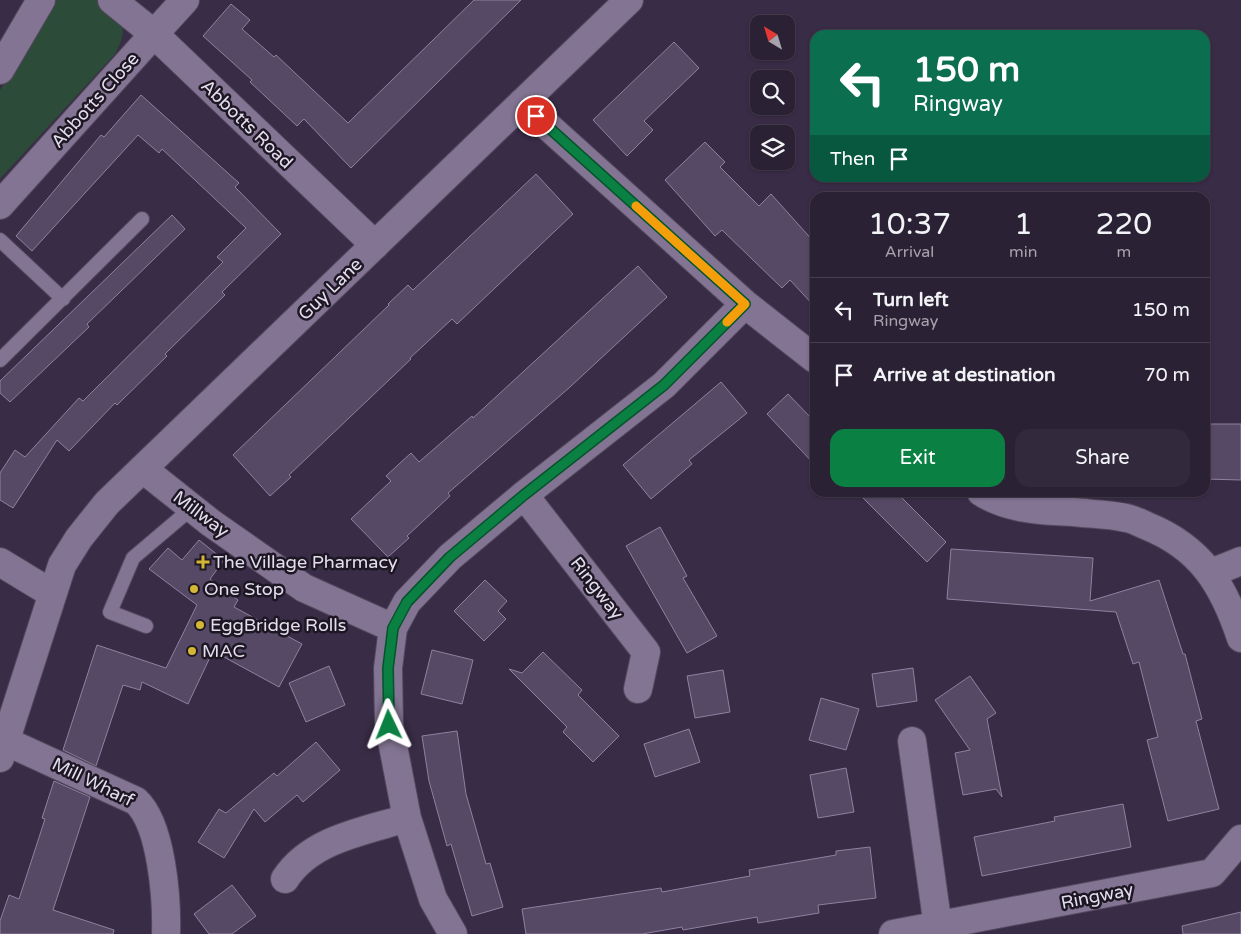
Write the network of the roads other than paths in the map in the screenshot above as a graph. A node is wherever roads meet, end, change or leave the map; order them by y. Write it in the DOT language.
graph roads {
  1 [pos="41,0"];
  2 [pos="112,0"];
  3 [pos="185,0"];
  4 [pos="629,0"];
  5 [pos="154,34"];
  6 [pos="0,70"];
  7 [pos="522,103"];
  8 [pos="0,206"];
  9 [pos="142,219"];
  10 [pos="0,240"];
  11 [pos="375,245"];
  12 [pos="63,299"];
  13 [pos="745,304"];
  14 [pos="810,355"];
  15 [pos="0,360"];
  16 [pos="143,469"];
  17 [pos="524,495"];
  18 [pos="988,497"];
  19 [pos="192,508"];
  20 [pos="1241,561"];
  21 [pos="0,562"];
  22 [pos="1211,573"];
  23 [pos="51,593"];
  24 [pos="146,626"];
  25 [pos="393,628"];
  26 [pos="1241,638"];
  27 [pos="638,689"];
  28 [pos="912,741"];
  29 [pos="3,749"];
  30 [pos="407,818"];
  31 [pos="1241,838"];
  32 [pos="285,879"];
  33 [pos="938,927"];
  34 [pos="166,934"];
  35 [pos="453,934"];
  36 [pos="893,934"];
  1 -- 6 [label="street"];
  2 -- 5 [label="street"];
  3 -- 5 [label="street"];
  4 -- 7 [label="street, Guy Lane"];
  5 -- 8 [label="street, Abbotts Close"];
  5 -- 11 [label="street, Abbotts Road"];
  7 -- 11 [label="street, Guy Lane"];
  7 -- 13 [label="street"];
  9 -- 12 [label="lane"];
  10 -- 12 [label="lane"];
  11 -- 16 [label="street, Guy Lane"];
  12 -- 15 [label="lane"];
  13 -- 14 [label="street"];
  13 -- 17 [label="street"];
  16 -- 19 [label="street, Millway"];
  16 -- 23 [label="street, Guy Lane"];
  17 -- 25 [label="street"];
  17 -- 27 [label="street, Ringway"];
  18 -- 22 [label="street"];
  19 -- 24 [label="lane"];
  19 -- 25 [label="street, Millway"];
  20 -- 22 [label="street"];
  21 -- 23 [label="street"];
  22 -- 26 [label="street"];
  23 -- 29 [label="street, Guy Lane"];
  25 -- 30 [label="street"];
  28 -- 33 [label="street"];
  29 -- 34 [label="street, Mill Wharf"];
  30 -- 32 [label="street"];
  30 -- 35 [label="street"];
  31 -- 33 [label="street, Ringway"];
  33 -- 36 [label="street, Ringway"];
}
